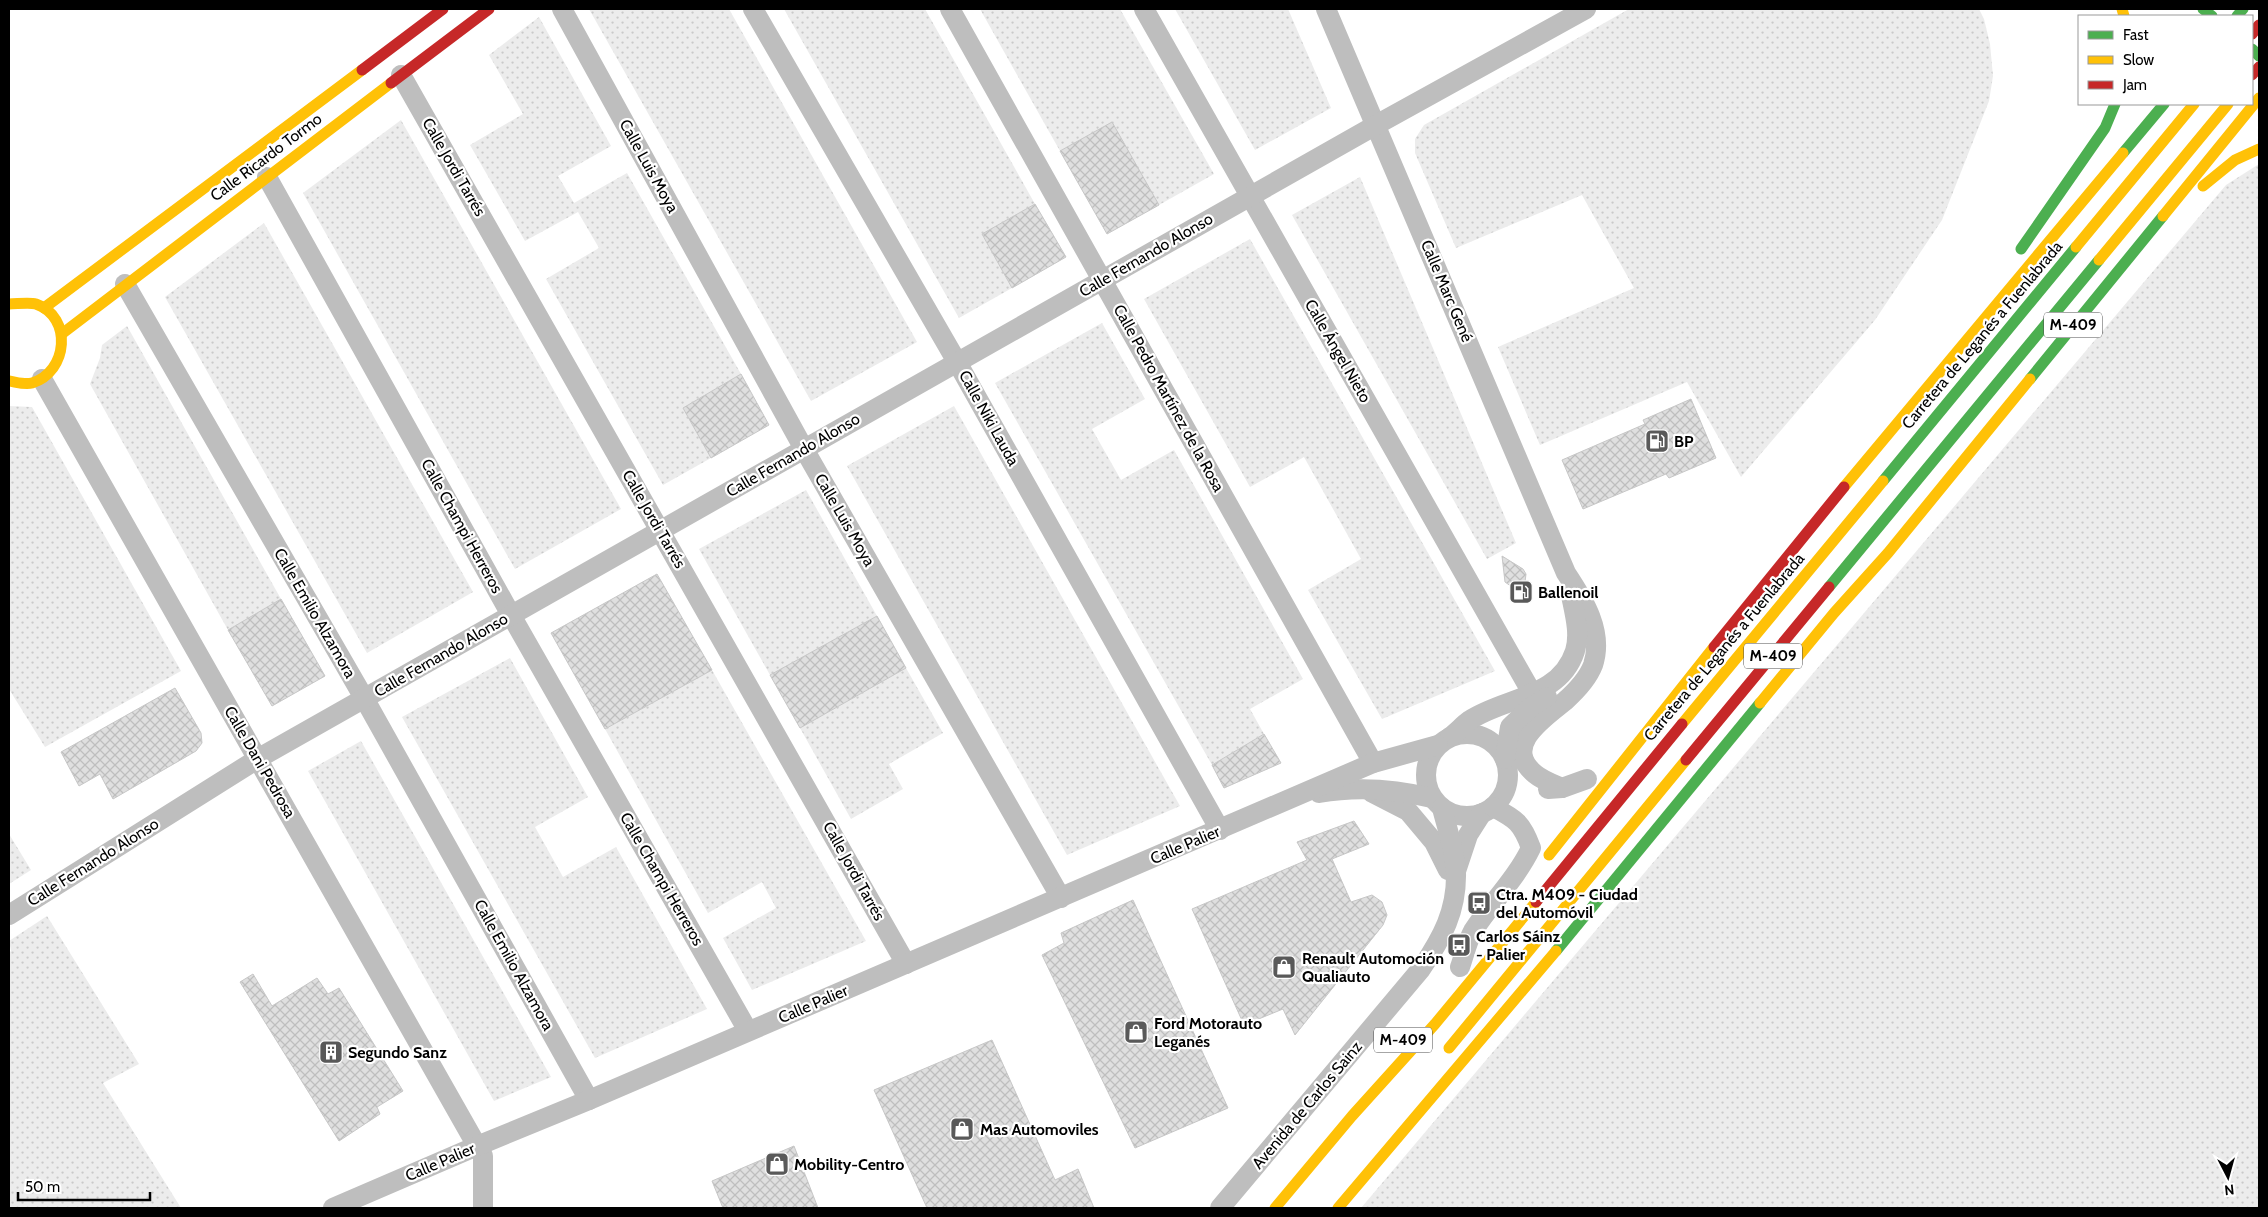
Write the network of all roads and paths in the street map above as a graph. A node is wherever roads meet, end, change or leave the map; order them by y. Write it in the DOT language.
graph roads {
  1 [pos="443,9"];
  2 [pos="489,9"];
  3 [pos="562,9"];
  4 [pos="753,9"];
  5 [pos="950,9"];
  6 [pos="1144,9"];
  7 [pos="1326,9"];
  8 [pos="1586,9"];
  9 [pos="402,75"];
  10 [pos="2259,98"];
  11 [pos="2115,105"];
  12 [pos="2163,105"];
  13 [pos="2193,105"];
  14 [pos="2227,105"];
  15 [pos="1376,125"];
  16 [pos="2259,148"];
  17 [pos="268,177"];
  18 [pos="1250,196"];
  19 [pos="2015,258"];
  20 [pos="1103,280"];
  21 [pos="125,284"];
  22 [pos="1992,291"];
  23 [pos="9,304"];
  24 [pos="44,308"];
  25 [pos="63,333"];
  26 [pos="957,362"];
  27 [pos="42,379"];
  28 [pos="9,381"];
  29 [pos="1925,388"];
  30 [pos="804,449"];
  31 [pos="661,530"];
  32 [pos="1888,553"];
  33 [pos="1566,573"];
  34 [pos="1587,608"];
  35 [pos="511,615"];
  36 [pos="1532,693"];
  37 [pos="364,698"];
  38 [pos="1444,741"];
  39 [pos="259,758"];
  40 [pos="1373,763"];
  41 [pos="1507,766"];
  42 [pos="1587,779"];
  43 [pos="1562,788"];
  44 [pos="1365,789"];
  45 [pos="1292,798"];
  46 [pos="1437,803"];
  47 [pos="1487,810"];
  48 [pos="1220,830"];
  49 [pos="1541,866"];
  50 [pos="1455,877"];
  51 [pos="1061,898"];
  52 [pos="9,915"];
  53 [pos="1479,944"];
  54 [pos="906,964"];
  55 [pos="1457,971"];
  56 [pos="748,1031"];
  57 [pos="1388,1058"];
  58 [pos="1439,1061"];
  59 [pos="589,1100"];
  60 [pos="1352,1116"];
  61 [pos="477,1146"];
  62 [pos="332,1208"];
  63 [pos="483,1208"];
  64 [pos="1220,1208"];
  65 [pos="1275,1208"];
  66 [pos="1338,1208"];
  1 -- 24 [label="main road, Calle Ricardo Tormo"];
  2 -- 9 [label="main road, Calle Ricardo Tormo"];
  3 -- 30 [label="street, Calle Luis Moya"];
  4 -- 26 [label="street, Calle Niki Lauda"];
  5 -- 20 [label="street, Calle Pedro Martínez de la Rosa"];
  6 -- 18 [label="street, Calle Ángel Nieto"];
  7 -- 15 [label="street, Calle Marc Gené"];
  8 -- 15 [label="street, Calle Fernando Alonso"];
  9 -- 17 [label="main road, Calle Ricardo Tormo"];
  9 -- 31 [label="street, Calle Jordi Tarrés"];
  10 -- 32 [label="main road, M-409"];
  11 -- 19 [label="main road"];
  12 -- 29 [label="main road, M-409"];
  13 -- 60 [label="main road, Carretera de Leganés a Fuenlabrada / M-409"];
  14 -- 58 [label="main road, M-409"];
  15 -- 18 [label="street, Calle Fernando Alonso"];
  15 -- 33 [label="street, Calle Marc Gené"];
  16 -- 32 [label="main road, M-409"];
  17 -- 21 [label="main road, Calle Ricardo Tormo"];
  17 -- 35 [label="street, Calle Champi Herreros"];
  18 -- 20 [label="street, Calle Fernando Alonso"];
  18 -- 36 [label="street, Calle Ángel Nieto"];
  20 -- 26 [label="street, Calle Fernando Alonso"];
  20 -- 40 [label="street, Calle Pedro Martínez de la Rosa"];
  21 -- 25 [label="main road, Calle Ricardo Tormo"];
  21 -- 37 [label="street, Calle Emilio Alzamora"];
  22 -- 29 [label="main road, M-409"];
  23 -- 24 [label="main road"];
  24 -- 25 [label="main road"];
  25 -- 27 [label="main road"];
  26 -- 30 [label="street, Calle Fernando Alonso"];
  26 -- 48 [label="street, Calle Niki Lauda"];
  27 -- 28 [label="main road"];
  27 -- 39 [label="street, Calle Dani Pedrosa"];
  29 -- 49 [label="main road, M-409"];
  30 -- 31 [label="street, Calle Fernando Alonso"];
  30 -- 51 [label="street, Calle Luis Moya"];
  31 -- 35 [label="street, Calle Fernando Alonso"];
  31 -- 54 [label="street, Calle Jordi Tarrés"];
  32 -- 66 [label="main road, M-409"];
  33 -- 34 [label="street"];
  33 -- 36 [label="street, Calle Palier"];
  34 -- 41 [label="street"];
  34 -- 43 [label="street"];
  35 -- 37 [label="street, Calle Fernando Alonso"];
  35 -- 56 [label="street, Calle Champi Herreros"];
  36 -- 38 [label="street, Calle Palier"];
  37 -- 39 [label="street, Calle Fernando Alonso"];
  37 -- 59 [label="street, Calle Emilio Alzamora"];
  38 -- 40 [label="street, Calle Palier"];
  38 -- 41 [label="street"];
  38 -- 46 [label="street"];
  39 -- 52 [label="street, Calle Fernando Alonso"];
  39 -- 61 [label="street, Calle Dani Pedrosa"];
  40 -- 45 [label="street, Calle Palier"];
  41 -- 43 [label="street"];
  41 -- 47 [label="street"];
  42 -- 43 [label="street"];
  44 -- 45 [label="street, Calle Palier"];
  44 -- 46 [label="street, Calle Palier"];
  44 -- 50 [label="street"];
  45 -- 48 [label="street, Calle Palier"];
  46 -- 47 [label="street"];
  46 -- 50 [label="street, Avenida de Carlos Sainz"];
  47 -- 50 [label="street, Avenida de Carlos Sainz"];
  47 -- 55 [label="street"];
  48 -- 51 [label="street, Calle Palier"];
  50 -- 64 [label="street, Avenida de Carlos Sainz"];
  51 -- 54 [label="street, Calle Palier"];
  53 -- 55 [label="main road"];
  54 -- 56 [label="street, Calle Palier"];
  56 -- 59 [label="street, Calle Palier"];
  57 -- 60 [label="main road, M-409"];
  59 -- 61 [label="street, Calle Palier"];
  60 -- 65 [label="main road, Carretera de Leganés a Fuenlabrada / M-409"];
  61 -- 62 [label="street, Calle Palier"];
  61 -- 63 [label="street, Calle Dani Pedrosa"];
}
